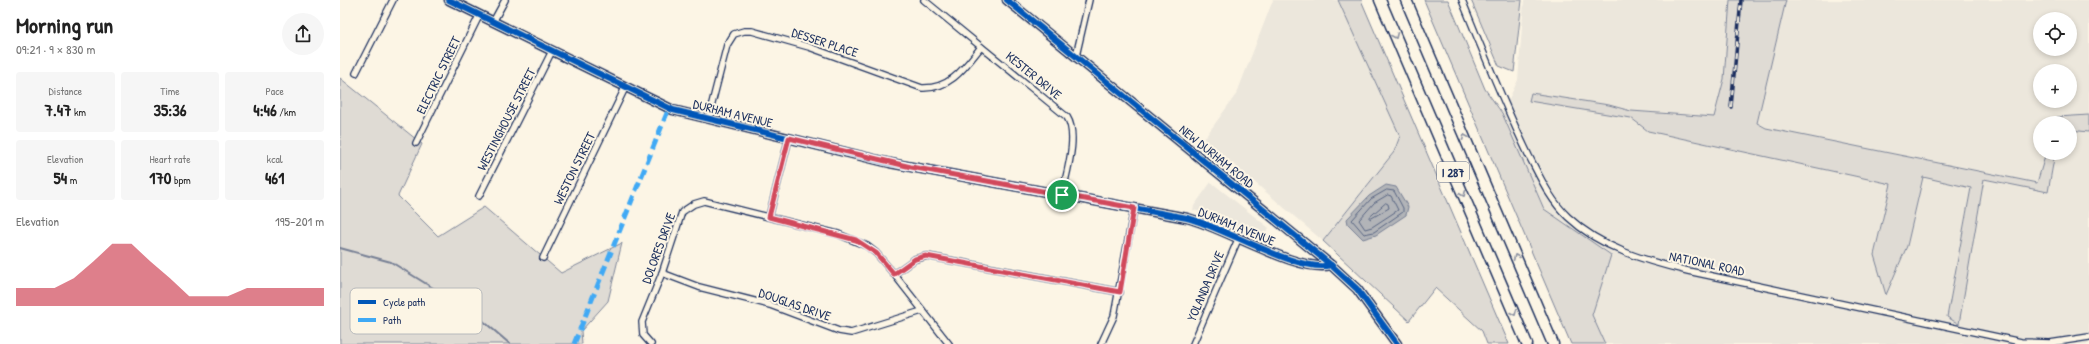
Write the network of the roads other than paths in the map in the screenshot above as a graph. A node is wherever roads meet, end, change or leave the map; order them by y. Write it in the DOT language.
graph roads {
  1 [pos="393,0"];
  2 [pos="449,0"];
  3 [pos="505,0"];
  4 [pos="924,0"];
  5 [pos="1007,0"];
  6 [pos="1089,0"];
  7 [pos="1380,0"];
  8 [pos="1406,0"];
  9 [pos="1462,0"];
  10 [pos="479,16"];
  11 [pos="493,22"];
  12 [pos="981,47"];
  13 [pos="552,51"];
  14 [pos="1076,56"];
  15 [pos="356,73"];
  16 [pos="626,88"];
  17 [pos="708,119"];
  18 [pos="789,138"];
  19 [pos="416,143"];
  20 [pos="1062,195"];
  21 [pos="479,196"];
  22 [pos="1134,208"];
  23 [pos="769,217"];
  24 [pos="1239,237"];
  25 [pos="543,258"];
  26 [pos="1331,265"];
  27 [pos="662,273"];
  28 [pos="894,274"];
  29 [pos="1120,292"];
  30 [pos="922,311"];
  31 [pos="2089,337"];
  32 [pos="652,344"];
  33 [pos="949,344"];
  34 [pos="1101,344"];
  35 [pos="1193,344"];
  36 [pos="1397,344"];
  37 [pos="1527,344"];
  38 [pos="1553,344"];
  1 -- 15 [label="street"];
  2 -- 10 [label="street, DURHAM AVENUE"];
  3 -- 11 [label="street"];
  4 -- 12 [label="street, KESTER DRIVE"];
  5 -- 14 [label="street, NEW DURHAM ROAD"];
  6 -- 14 [label="street"];
  7 -- 37 [label="highway, I 287, one-way"];
  38 -- 8 [label="highway, I 287, one-way"];
  9 -- 31 [label="street, NATIONAL ROAD"];
  10 -- 11 [label="street, DURHAM AVENUE"];
  10 -- 19 [label="street, ELECTRIC STREET"];
  11 -- 13 [label="street, DURHAM AVENUE"];
  12 -- 17 [label="street, DESSER PLACE"];
  12 -- 20 [label="street, KESTER DRIVE"];
  13 -- 16 [label="street, DURHAM AVENUE"];
  13 -- 21 [label="street, WESTINGHOUSE STREET"];
  14 -- 26 [label="street, NEW DURHAM ROAD"];
  16 -- 17 [label="street, DURHAM AVENUE"];
  16 -- 25 [label="street, WESTON STREET"];
  17 -- 18 [label="street, DURHAM AVENUE"];
  18 -- 20 [label="street, DURHAM AVENUE"];
  18 -- 23 [label="street"];
  20 -- 22 [label="street, DURHAM AVENUE"];
  22 -- 24 [label="street, DURHAM AVENUE"];
  22 -- 29 [label="street"];
  23 -- 27 [label="street, DOLORES DRIVE"];
  23 -- 28 [label="street, DOLORES DRIVE"];
  24 -- 26 [label="street, DURHAM AVENUE"];
  24 -- 35 [label="street, YOLANDA DRIVE"];
  26 -- 36 [label="street, NEW DURHAM ROAD"];
  27 -- 30 [label="street, DOUGLAS DRIVE"];
  27 -- 32 [label="street, DOLORES DRIVE"];
  28 -- 29 [label="street"];
  28 -- 30 [label="street, DOLORES DRIVE"];
  29 -- 34 [label="street"];
  30 -- 33 [label="street, DOLORES DRIVE"];
}
